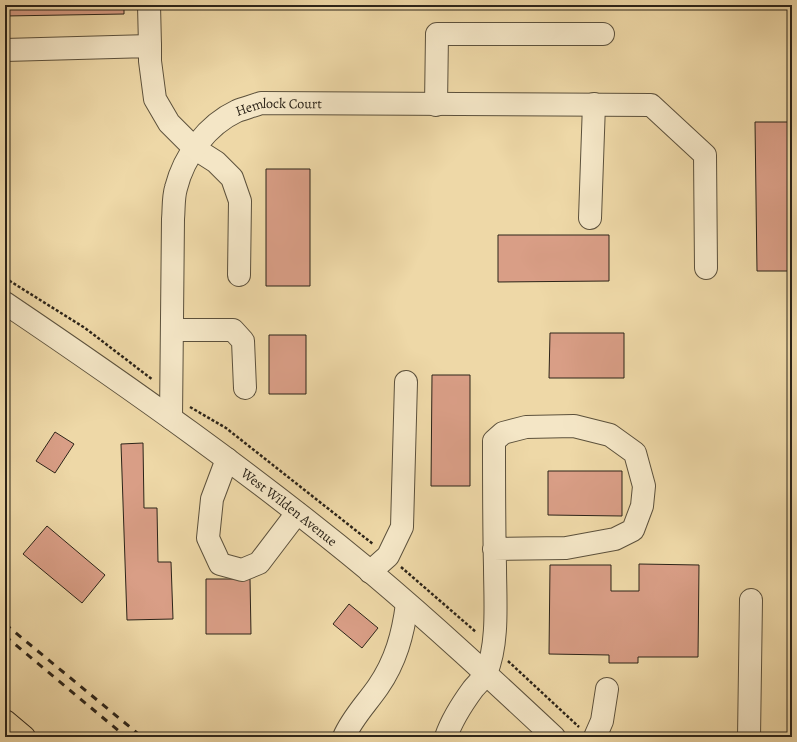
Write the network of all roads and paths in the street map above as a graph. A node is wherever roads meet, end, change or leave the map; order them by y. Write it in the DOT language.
graph roads {
  1 [pos="149,5"];
  2 [pos="603,34"];
  3 [pos="150,46"];
  4 [pos="5,50"];
  5 [pos="594,104"];
  6 [pos="436,105"];
  7 [pos="194,148"];
  8 [pos="590,218"];
  9 [pos="706,268"];
  10 [pos="239,276"];
  11 [pos="5,303"];
  12 [pos="172,330"];
  13 [pos="406,382"];
  14 [pos="245,388"];
  15 [pos="171,418"];
  16 [pos="227,459"];
  17 [pos="297,513"];
  18 [pos="494,549"];
  19 [pos="370,572"];
  20 [pos="751,600"];
  21 [pos="407,604"];
  22 [pos="486,674"];
  23 [pos="608,689"];
  24 [pos="5,721"];
  25 [pos="24,737"];
  26 [pos="344,737"];
  27 [pos="446,737"];
  28 [pos="554,737"];
  29 [pos="595,737"];
  30 [pos="749,737"];
  1 -- 3 [label="street"];
  2 -- 6 [label="street"];
  3 -- 4 [label="street"];
  3 -- 7 [label="street"];
  5 -- 6 [label="street, Hemlock Court"];
  5 -- 8 [label="street"];
  5 -- 9 [label="street, Hemlock Court"];
  6 -- 7 [label="street, Hemlock Court"];
  7 -- 10 [label="street"];
  7 -- 12 [label="street, Hemlock Court"];
  11 -- 15 [label="street, West Wilden Avenue"];
  12 -- 14 [label="street"];
  12 -- 15 [label="street, Hemlock Court"];
  13 -- 19 [label="street"];
  15 -- 16 [label="street, West Wilden Avenue"];
  16 -- 17 [label="street, West Wilden Avenue"];
  16 -- 17 [label="street"];
  17 -- 19 [label="street, West Wilden Avenue"];
  18 -- 18 [label="street"];
  18 -- 22 [label="street"];
  19 -- 21 [label="street, West Wilden Avenue"];
  20 -- 30 [label="street"];
  21 -- 22 [label="street, West Wilden Avenue"];
  21 -- 26 [label="street"];
  22 -- 27 [label="street"];
  22 -- 28 [label="street, West Wilden Avenue"];
  23 -- 29 [label="street"];
  24 -- 25 [label="highway"];
}
